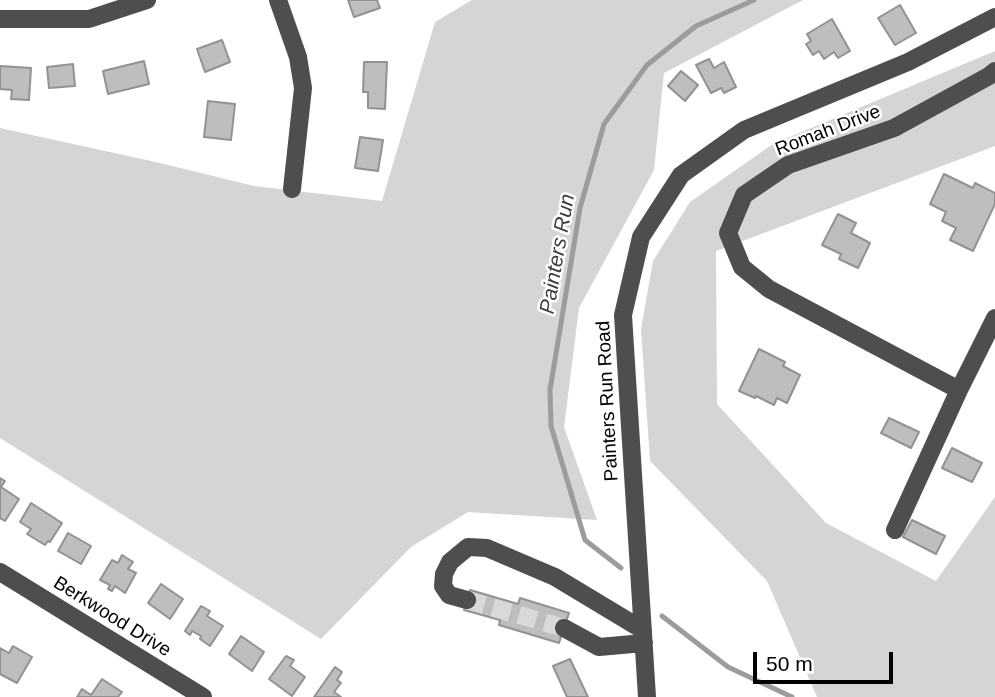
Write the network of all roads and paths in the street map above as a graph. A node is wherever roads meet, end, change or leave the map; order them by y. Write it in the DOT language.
graph roads {
  1 [pos="147,0"];
  2 [pos="278,0"];
  3 [pos="995,17"];
  4 [pos="0,19"];
  5 [pos="995,71"];
  6 [pos="292,189"];
  7 [pos="995,318"];
  8 [pos="959,390"];
  9 [pos="895,530"];
  10 [pos="0,572"];
  11 [pos="467,600"];
  12 [pos="564,628"];
  13 [pos="643,637"];
  14 [pos="181,692"];
  15 [pos="202,697"];
  16 [pos="647,697"];
  1 -- 4 [label="street"];
  2 -- 6 [label="street"];
  3 -- 13 [label="street, Painters Run Road"];
  5 -- 8 [label="street, Romah Drive"];
  7 -- 8 [label="street"];
  8 -- 9 [label="street"];
  10 -- 14 [label="street, Berkwood Drive"];
  11 -- 13 [label="street"];
  12 -- 13 [label="street"];
  13 -- 16 [label="street, Painters Run Road"];
  14 -- 15 [label="street, Berkwood Drive"];
}
